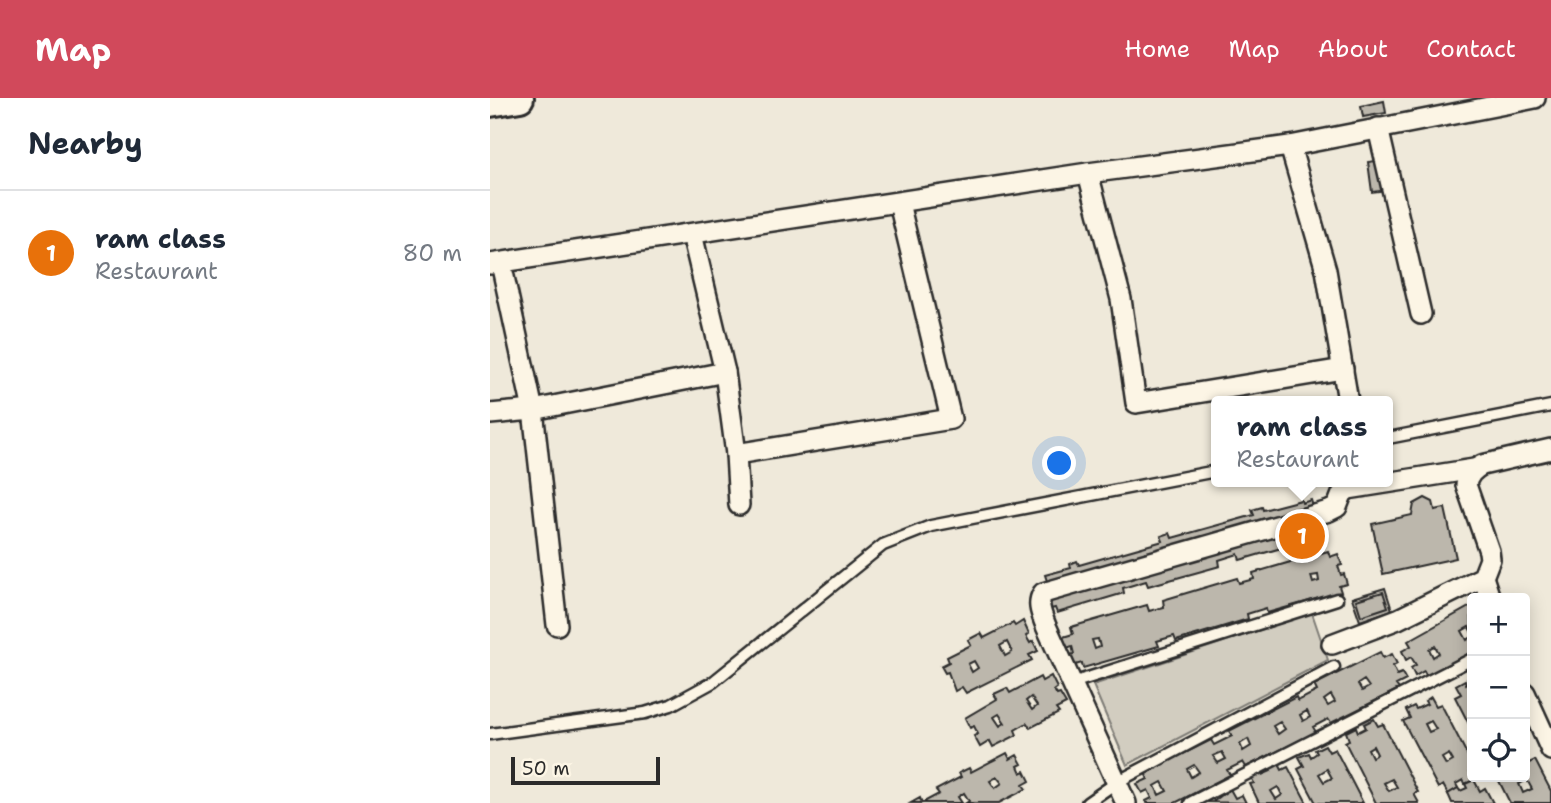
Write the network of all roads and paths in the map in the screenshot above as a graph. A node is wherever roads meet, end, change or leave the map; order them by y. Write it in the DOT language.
graph roads {
  1 [pos="520,98"];
  2 [pos="1535,98"];
  3 [pos="490,103"];
  4 [pos="1378,128"];
  5 [pos="1290,146"];
  6 [pos="1088,173"];
  7 [pos="899,202"];
  8 [pos="692,233"];
  9 [pos="495,264"];
  10 [pos="1421,314"];
  11 [pos="1343,369"];
  12 [pos="725,372"];
  13 [pos="1347,396"];
  14 [pos="1551,406"];
  15 [pos="533,410"];
  16 [pos="490,414"];
  17 [pos="1393,437"];
  18 [pos="1551,449"];
  19 [pos="736,454"];
  20 [pos="1474,469"];
  21 [pos="1211,472"];
  22 [pos="1393,482"];
  23 [pos="1361,487"];
  24 [pos="739,505"];
  25 [pos="1483,577"];
  26 [pos="1488,593"];
  27 [pos="1337,599"];
  28 [pos="557,625"];
  29 [pos="1332,643"];
  30 [pos="1467,662"];
  31 [pos="1334,667"];
  32 [pos="1072,682"];
  33 [pos="1530,704"];
  34 [pos="490,734"];
  35 [pos="1551,750"];
  36 [pos="1118,782"];
  37 [pos="1087,803"];
  38 [pos="1126,803"];
  39 [pos="1190,803"];
  1 -- 3 [label="street"];
  2 -- 4 [label="street"];
  4 -- 5 [label="street"];
  4 -- 10 [label="street"];
  5 -- 6 [label="street"];
  5 -- 11 [label="street"];
  6 -- 7 [label="street"];
  6 -- 11 [label="street"];
  7 -- 8 [label="street"];
  7 -- 19 [label="street"];
  8 -- 9 [label="street"];
  8 -- 12 [label="street"];
  9 -- 15 [label="street"];
  11 -- 13 [label="street"];
  12 -- 15 [label="street"];
  12 -- 19 [label="street"];
  14 -- 17 [label="lane"];
  15 -- 16 [label="street"];
  15 -- 28 [label="street"];
  18 -- 20 [label="street"];
  19 -- 24 [label="street"];
  20 -- 22 [label="street"];
  20 -- 25 [label="street"];
  21 -- 34 [label="lane"];
  23 -- 32 [label="street"];
  25 -- 26 [label="street"];
  25 -- 29 [label="street"];
  27 -- 32 [label="lane"];
  30 -- 39 [label="lane"];
  31 -- 36 [label="lane"];
  32 -- 36 [label="street"];
  33 -- 35 [label="street"];
  36 -- 37 [label="lane"];
  36 -- 38 [label="street"];
}
